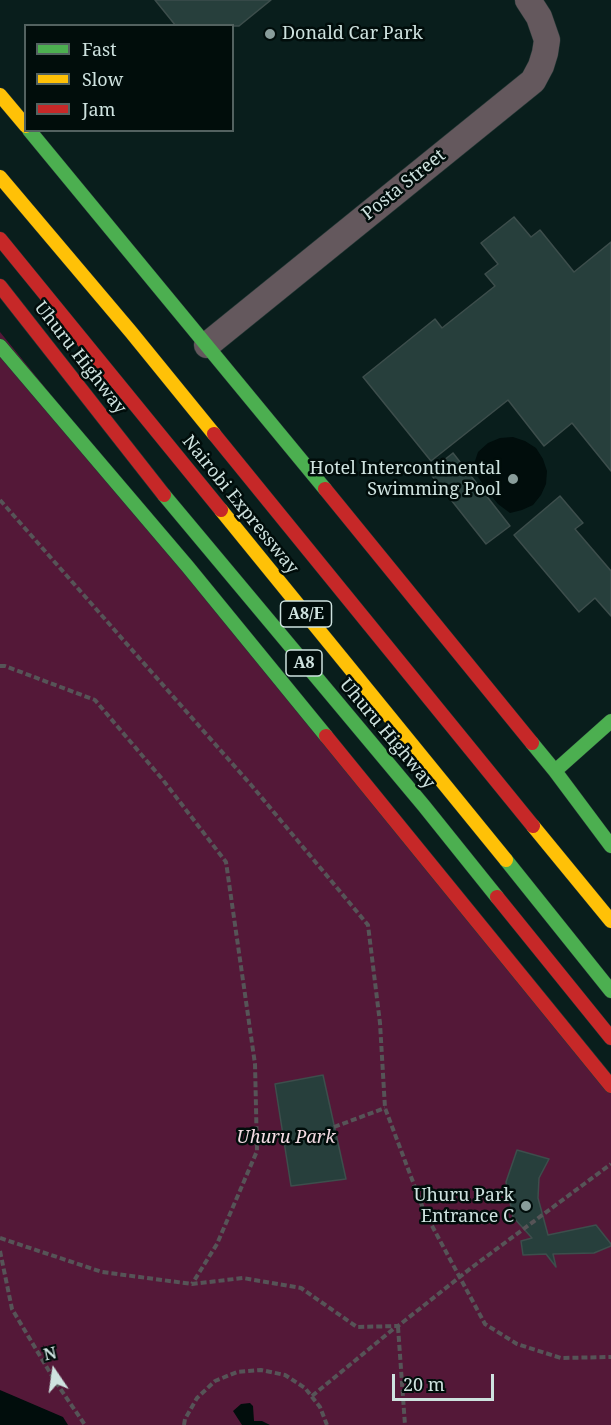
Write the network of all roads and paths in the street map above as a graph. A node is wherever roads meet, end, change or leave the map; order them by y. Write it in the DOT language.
graph roads {
  1 [pos="528,0"];
  2 [pos="0,95"];
  3 [pos="24,124"];
  4 [pos="31,132"];
  5 [pos="0,177"];
  6 [pos="0,239"];
  7 [pos="0,286"];
  8 [pos="207,345"];
  9 [pos="0,346"];
  10 [pos="0,500"];
  11 [pos="0,666"];
  12 [pos="611,721"];
  13 [pos="555,771"];
  14 [pos="611,846"];
  15 [pos="611,921"];
  16 [pos="611,991"];
  17 [pos="611,1038"];
  18 [pos="611,1086"];
  19 [pos="385,1108"];
  20 [pos="334,1126"];
  21 [pos="611,1164"];
  22 [pos="0,1238"];
  23 [pos="0,1251"];
  24 [pos="460,1277"];
  25 [pos="192,1284"];
  26 [pos="398,1326"];
  27 [pos="611,1357"];
  28 [pos="312,1396"];
  29 [pos="85,1425"];
  30 [pos="184,1425"];
  31 [pos="327,1425"];
  32 [pos="405,1425"];
  1 -- 8 [label="street, Posta Street"];
  2 -- 3 [label="main road"];
  4 -- 8 [label="main road"];
  5 -- 15 [label="main road, Nairobi Expressway / A8/E"];
  6 -- 16 [label="main road, Nairobi Expressway / A8/E"];
  7 -- 17 [label="main road, Uhuru Highway / A8"];
  8 -- 13 [label="main road"];
  9 -- 18 [label="main road"];
  10 -- 19 [label="path"];
  11 -- 25 [label="path"];
  12 -- 13 [label="main road"];
  13 -- 14 [label="main road"];
  19 -- 20 [label="path"];
  19 -- 24 [label="path"];
  21 -- 24 [label="path"];
  22 -- 25 [label="path"];
  23 -- 29 [label="path"];
  24 -- 26 [label="path"];
  24 -- 27 [label="path"];
  25 -- 26 [label="path"];
  26 -- 28 [label="path"];
  26 -- 32 [label="path"];
  28 -- 30 [label="path"];
  28 -- 31 [label="path"];
}
